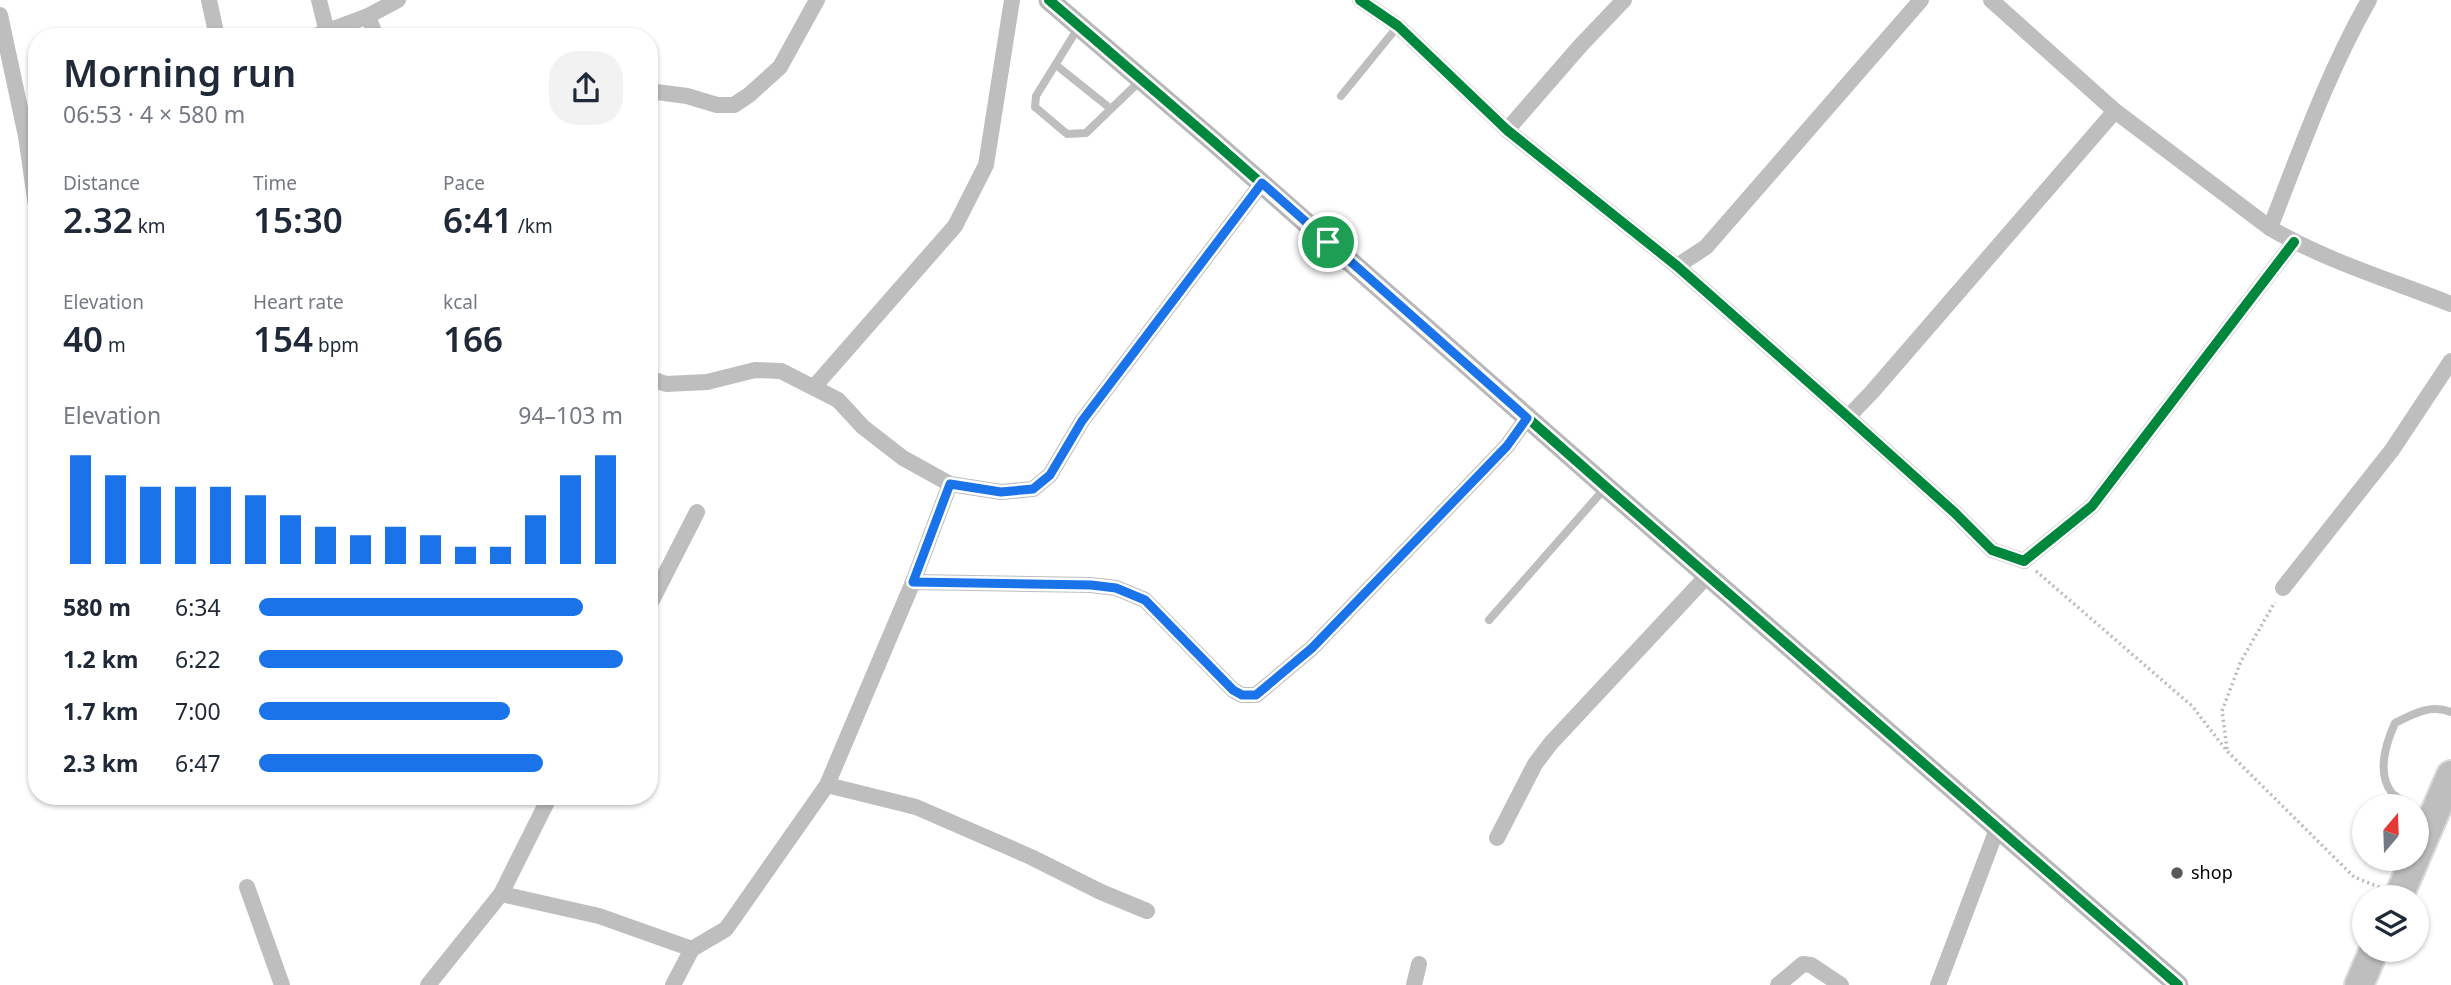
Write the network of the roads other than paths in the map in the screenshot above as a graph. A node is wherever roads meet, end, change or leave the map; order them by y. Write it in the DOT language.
graph roads {
  1 [pos="209,0"];
  2 [pos="318,0"];
  3 [pos="398,0"];
  4 [pos="817,0"];
  5 [pos="1012,0"];
  6 [pos="1049,0"];
  7 [pos="1360,0"];
  8 [pos="1624,0"];
  9 [pos="1922,0"];
  10 [pos="1991,0"];
  11 [pos="2369,0"];
  12 [pos="0,15"];
  13 [pos="368,16"];
  14 [pos="1080,26"];
  15 [pos="1398,26"];
  16 [pos="215,28"];
  17 [pos="320,28"];
  18 [pos="336,28"];
  19 [pos="373,28"];
  20 [pos="1056,65"];
  21 [pos="1141,80"];
  22 [pos="658,92"];
  23 [pos="1341,96"];
  24 [pos="1111,109"];
  25 [pos="2115,111"];
  26 [pos="28,123"];
  27 [pos="1507,130"];
  28 [pos="1262,183"];
  29 [pos="2270,228"];
  30 [pos="2294,242"];
  31 [pos="1677,266"];
  32 [pos="2451,304"];
  33 [pos="2451,361"];
  34 [pos="658,381"];
  35 [pos="814,387"];
  36 [pos="1848,417"];
  37 [pos="1527,418"];
  38 [pos="950,484"];
  39 [pos="1606,487"];
  40 [pos="697,512"];
  41 [pos="1707,576"];
  42 [pos="913,582"];
  43 [pos="658,588"];
  44 [pos="2283,588"];
  45 [pos="1489,620"];
  46 [pos="2451,712"];
  47 [pos="2451,775"];
  48 [pos="827,785"];
  49 [pos="2394,794"];
  50 [pos="546,805"];
  51 [pos="2429,805"];
  52 [pos="1997,829"];
  53 [pos="1497,838"];
  54 [pos="247,887"];
  55 [pos="501,894"];
  56 [pos="1147,911"];
  57 [pos="692,949"];
  58 [pos="2369,962"];
  59 [pos="1419,964"];
  60 [pos="282,985"];
  61 [pos="428,985"];
  62 [pos="673,985"];
  63 [pos="1414,985"];
  64 [pos="1778,985"];
  65 [pos="1841,985"];
  66 [pos="1938,985"];
  67 [pos="2178,985"];
  68 [pos="2359,985"];
  1 -- 16 [label="street"];
  2 -- 17 [label="street"];
  3 -- 13 [label="street"];
  4 -- 22 [label="street"];
  5 -- 35 [label="street"];
  6 -- 14 [label="street"];
  7 -- 15 [label="street"];
  8 -- 27 [label="street"];
  9 -- 31 [label="street"];
  10 -- 25 [label="street"];
  11 -- 29 [label="street"];
  12 -- 26 [label="street"];
  13 -- 18 [label="street"];
  13 -- 19 [label="street"];
  14 -- 20 [label="lane"];
  14 -- 21 [label="street"];
  15 -- 23 [label="lane"];
  15 -- 27 [label="street"];
  20 -- 24 [label="lane"];
  20 -- 24 [label="lane"];
  21 -- 24 [label="lane"];
  21 -- 28 [label="street"];
  25 -- 29 [label="street"];
  25 -- 36 [label="street"];
  27 -- 31 [label="street"];
  28 -- 37 [label="street"];
  28 -- 38 [label="street"];
  29 -- 30 [label="street"];
  30 -- 32 [label="street"];
  30 -- 36 [label="street"];
  31 -- 36 [label="street"];
  33 -- 44 [label="street"];
  34 -- 35 [label="street"];
  35 -- 38 [label="street"];
  37 -- 39 [label="street"];
  37 -- 42 [label="street"];
  38 -- 42 [label="street"];
  39 -- 41 [label="street"];
  39 -- 45 [label="lane"];
  40 -- 43 [label="street"];
  41 -- 52 [label="street"];
  41 -- 53 [label="street"];
  42 -- 48 [label="street"];
  46 -- 49 [label="lane"];
  47 -- 51 [label="highway"];
  48 -- 56 [label="street"];
  48 -- 57 [label="street"];
  50 -- 55 [label="street"];
  52 -- 66 [label="street"];
  52 -- 67 [label="street"];
  54 -- 60 [label="street"];
  55 -- 57 [label="street"];
  55 -- 61 [label="street"];
  57 -- 62 [label="street"];
  58 -- 68 [label="highway"];
  59 -- 63 [label="street"];
  64 -- 65 [label="street"];
}
